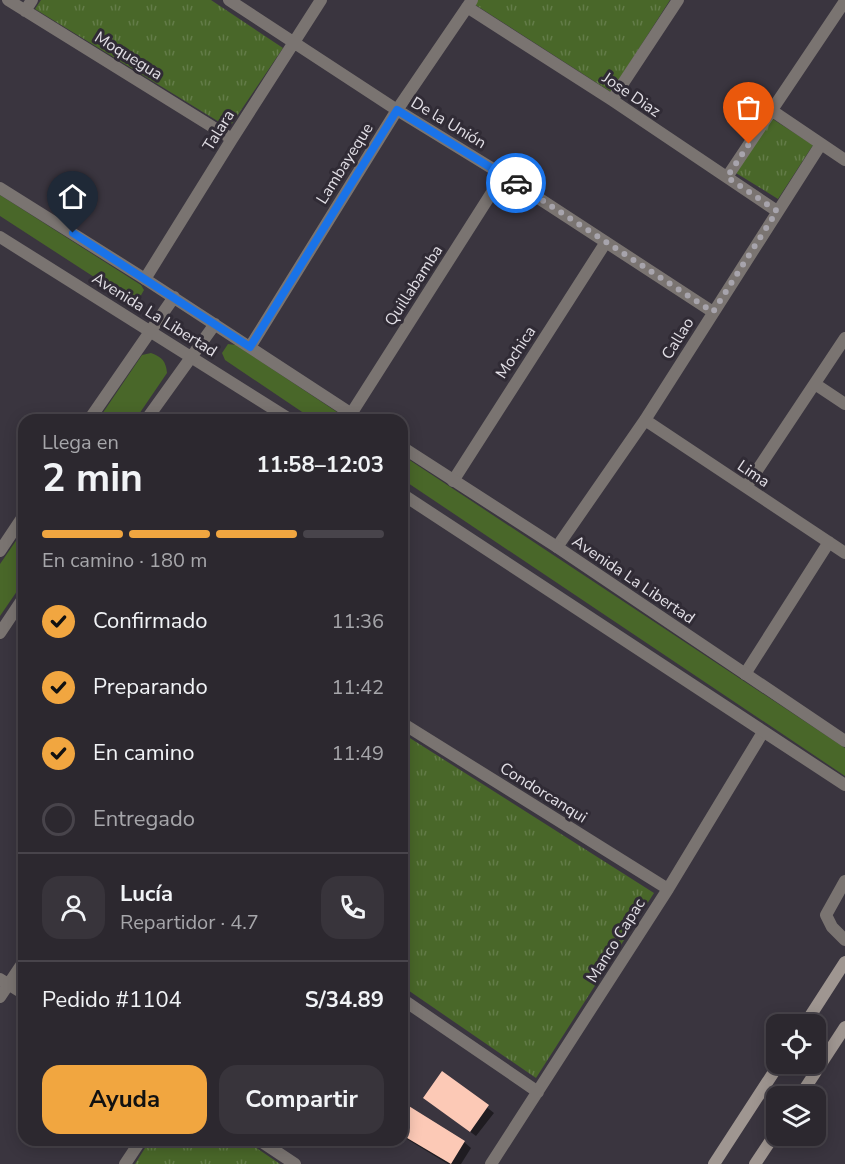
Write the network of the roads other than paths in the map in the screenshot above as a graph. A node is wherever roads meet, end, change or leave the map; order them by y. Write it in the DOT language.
graph roads {
  1 [pos="8,0"];
  2 [pos="229,0"];
  3 [pos="321,0"];
  4 [pos="678,0"];
  5 [pos="845,2"];
  6 [pos="469,3"];
  7 [pos="29,5"];
  8 [pos="294,42"];
  9 [pos="612,100"];
  10 [pos="397,110"];
  11 [pos="771,110"];
  12 [pos="232,139"];
  13 [pos="821,144"];
  14 [pos="845,160"];
  15 [pos="503,175"];
  16 [pos="727,177"];
  17 [pos="0,188"];
  18 [pos="777,211"];
  19 [pos="0,237"];
  20 [pos="606,242"];
  21 [pos="145,279"];
  22 [pos="174,297"];
  23 [pos="713,312"];
  24 [pos="215,324"];
  25 [pos="151,330"];
  26 [pos="845,338"];
  27 [pos="250,347"];
  28 [pos="192,357"];
  29 [pos="815,384"];
  30 [pos="845,404"];
  31 [pos="93,414"];
  32 [pos="150,414"];
  33 [pos="282,414"];
  34 [pos="351,414"];
  35 [pos="358,414"];
  36 [pos="645,420"];
  37 [pos="408,451"];
  38 [pos="453,481"];
  39 [pos="746,488"];
  40 [pos="408,498"];
  41 [pos="18,525"];
  42 [pos="829,542"];
  43 [pos="557,547"];
  44 [pos="0,551"];
  45 [pos="845,553"];
  46 [pos="18,606"];
  47 [pos="0,633"];
  48 [pos="745,674"];
  49 [pos="408,727"];
  50 [pos="763,732"];
  51 [pos="845,741"];
  52 [pos="845,785"];
  53 [pos="845,881"];
  54 [pos="668,888"];
  55 [pos="845,940"];
  56 [pos="845,962"];
  57 [pos="18,968"];
  58 [pos="4,982"];
  59 [pos="18,990"];
  60 [pos="0,997"];
  61 [pos="408,1003"];
  62 [pos="811,1014"];
  63 [pos="845,1027"];
  64 [pos="772,1074"];
  65 [pos="807,1086"];
  66 [pos="538,1092"];
  67 [pos="137,1146"];
  68 [pos="269,1146"];
  69 [pos="767,1146"];
  70 [pos="125,1164"];
  71 [pos="295,1164"];
  72 [pos="491,1164"];
  73 [pos="714,1164"];
  74 [pos="755,1164"];
  1 -- 7 [label="street, Moquegua"];
  2 -- 8 [label="street, De la Unión"];
  3 -- 8 [label="street, Talara"];
  4 -- 9 [label="street"];
  5 -- 11 [label="street"];
  6 -- 9 [label="street, Jose Diaz"];
  6 -- 10 [label="street, Lambayeque"];
  7 -- 12 [label="street, Moquegua"];
  8 -- 10 [label="street, De la Unión"];
  8 -- 12 [label="street, Talara"];
  9 -- 16 [label="street, Jose Diaz"];
  10 -- 15 [label="street, De la Unión"];
  10 -- 27 [label="street, Lambayeque"];
  11 -- 13 [label="street"];
  11 -- 16 [label="street"];
  12 -- 21 [label="street, Talara"];
  13 -- 14 [label="street"];
  13 -- 18 [label="street, Callao"];
  15 -- 20 [label="street, De la Unión"];
  15 -- 35 [label="street, Quillabamba"];
  16 -- 18 [label="street, Jose Diaz"];
  17 -- 21 [label="street, Avenida La Libertad"];
  18 -- 23 [label="street, Callao"];
  19 -- 25 [label="street, Avenida La Libertad"];
  20 -- 23 [label="street, De la Unión"];
  20 -- 38 [label="street, Mochica"];
  21 -- 22 [label="street, Avenida La Libertad"];
  22 -- 24 [label="street, Avenida La Libertad"];
  22 -- 25 [label="street"];
  23 -- 36 [label="street, Callao"];
  24 -- 27 [label="street, Avenida La Libertad"];
  24 -- 28 [label="street"];
  25 -- 28 [label="street, Avenida La Libertad"];
  25 -- 31 [label="street"];
  26 -- 29 [label="street"];
  27 -- 34 [label="street, Avenida La Libertad"];
  28 -- 32 [label="street"];
  28 -- 33 [label="street, Avenida La Libertad"];
  29 -- 30 [label="street"];
  29 -- 39 [label="street"];
  36 -- 39 [label="street, Lima"];
  36 -- 43 [label="street, Callao"];
  37 -- 38 [label="street, Avenida La Libertad"];
  38 -- 43 [label="street, Avenida La Libertad"];
  39 -- 42 [label="street, Lima"];
  40 -- 50 [label="street"];
  41 -- 44 [label="street"];
  42 -- 45 [label="street, Lima"];
  42 -- 48 [label="street"];
  43 -- 48 [label="street, Avenida La Libertad"];
  46 -- 47 [label="street"];
  48 -- 51 [label="street, Avenida La Libertad"];
  49 -- 54 [label="street, Condorcanqui"];
  50 -- 52 [label="street"];
  50 -- 54 [label="street, Manco Capac"];
  53 -- 55 [label="street"];
  54 -- 66 [label="street, Manco Capac"];
  56 -- 62 [label="main road"];
  57 -- 58 [label="street"];
  58 -- 59 [label="street"];
  58 -- 60 [label="street"];
  61 -- 66 [label="street"];
  63 -- 65 [label="main road"];
  64 -- 73 [label="main road"];
  66 -- 72 [label="street, Manco Capac"];
  67 -- 70 [label="street"];
  68 -- 71 [label="street"];
  69 -- 74 [label="main road"];
}
